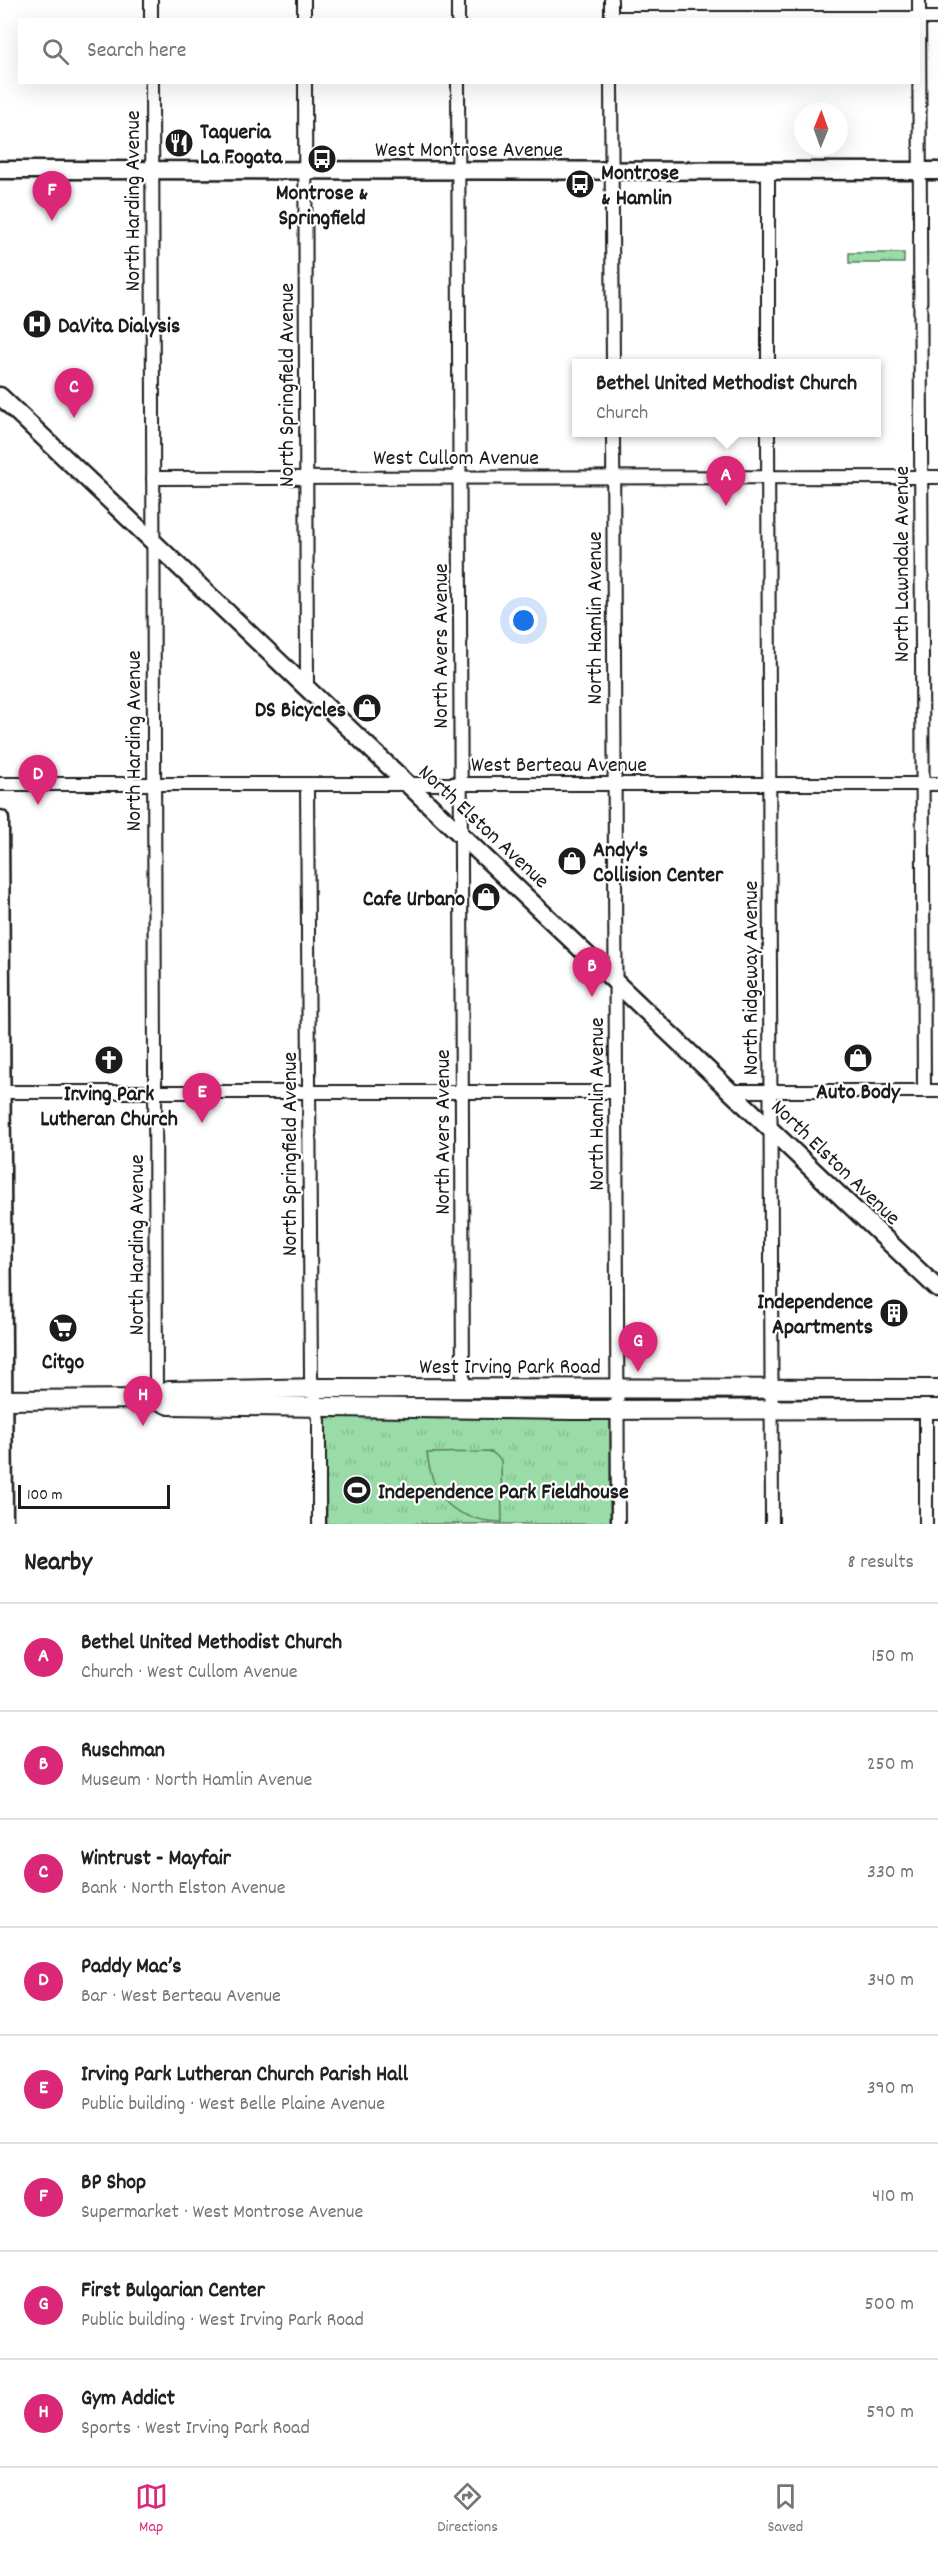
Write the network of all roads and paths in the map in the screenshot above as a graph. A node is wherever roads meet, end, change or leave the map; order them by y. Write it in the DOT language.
graph roads {
  1 [pos="151,0"];
  2 [pos="304,0"];
  3 [pos="458,0"];
  4 [pos="611,0"];
  5 [pos="919,0"];
  6 [pos="151,18"];
  7 [pos="304,18"];
  8 [pos="458,18"];
  9 [pos="611,18"];
  10 [pos="919,18"];
  11 [pos="938,18"];
  12 [pos="152,84"];
  13 [pos="305,84"];
  14 [pos="458,84"];
  15 [pos="611,84"];
  16 [pos="919,84"];
  17 [pos="0,170"];
  18 [pos="152,170"];
  19 [pos="305,170"];
  20 [pos="459,171"];
  21 [pos="612,171"];
  22 [pos="768,171"];
  23 [pos="920,171"];
  24 [pos="938,171"];
  25 [pos="613,359"];
  26 [pos="768,359"];
  27 [pos="0,396"];
  28 [pos="613,437"];
  29 [pos="768,437"];
  30 [pos="306,477"];
  31 [pos="459,477"];
  32 [pos="613,477"];
  33 [pos="769,477"];
  34 [pos="921,477"];
  35 [pos="938,477"];
  36 [pos="153,478"];
  37 [pos="153,542"];
  38 [pos="307,687"];
  39 [pos="0,784"];
  40 [pos="153,784"];
  41 [pos="307,784"];
  42 [pos="408,784"];
  43 [pos="461,784"];
  44 [pos="614,784"];
  45 [pos="769,784"];
  46 [pos="922,784"];
  47 [pos="938,784"];
  48 [pos="0,819"];
  49 [pos="462,834"];
  50 [pos="615,980"];
  51 [pos="732,1091"];
  52 [pos="770,1091"];
  53 [pos="924,1091"];
  54 [pos="938,1091"];
  55 [pos="1,1092"];
  56 [pos="156,1092"];
  57 [pos="462,1092"];
  58 [pos="616,1092"];
  59 [pos="309,1093"];
  60 [pos="770,1129"];
  61 [pos="938,1289"];
  62 [pos="315,1388"];
  63 [pos="463,1389"];
  64 [pos="938,1389"];
  65 [pos="617,1390"];
  66 [pos="771,1390"];
  67 [pos="156,1399"];
  68 [pos="1,1400"];
  69 [pos="317,1409"];
  70 [pos="463,1409"];
  71 [pos="771,1409"];
  72 [pos="932,1409"];
  73 [pos="617,1410"];
  74 [pos="4,1524"];
  75 [pos="319,1524"];
  76 [pos="618,1524"];
  77 [pos="772,1524"];
  78 [pos="926,1524"];
  1 -- 6 [label="street"];
  2 -- 7 [label="street"];
  3 -- 8 [label="street"];
  4 -- 9 [label="street"];
  5 -- 10 [label="street, North Lawndale Avenue"];
  10 -- 11 [label="street"];
  12 -- 18 [label="street, North Harding Avenue"];
  13 -- 19 [label="street, North Springfield Avenue"];
  14 -- 20 [label="street, North Avers Avenue"];
  15 -- 21 [label="street"];
  16 -- 23 [label="street, North Lawndale Avenue"];
  17 -- 18 [label="main road, West Montrose Avenue"];
  18 -- 19 [label="main road, West Montrose Avenue"];
  18 -- 36 [label="street, North Harding Avenue"];
  19 -- 20 [label="main road, West Montrose Avenue"];
  19 -- 30 [label="street, North Springfield Avenue"];
  20 -- 21 [label="main road, West Montrose Avenue"];
  20 -- 31 [label="street, North Avers Avenue"];
  21 -- 22 [label="main road, West Montrose Avenue"];
  21 -- 25 [label="street"];
  22 -- 23 [label="main road, West Montrose Avenue"];
  22 -- 26 [label="street"];
  23 -- 24 [label="main road, West Montrose Avenue"];
  23 -- 34 [label="street, North Lawndale Avenue"];
  27 -- 37 [label="main road, North Elston Avenue"];
  28 -- 32 [label="street, North Hamlin Avenue"];
  29 -- 33 [label="street, North Ridgeway Avenue"];
  30 -- 31 [label="street, West Cullom Avenue"];
  30 -- 36 [label="street, West Cullom Avenue"];
  30 -- 38 [label="street, North Springfield Avenue"];
  31 -- 32 [label="street, West Cullom Avenue"];
  31 -- 43 [label="street, North Avers Avenue"];
  32 -- 33 [label="street, West Cullom Avenue"];
  32 -- 44 [label="street, North Hamlin Avenue"];
  33 -- 34 [label="street, West Cullom Avenue"];
  33 -- 45 [label="street, North Ridgeway Avenue"];
  34 -- 35 [label="street, West Cullom Avenue"];
  34 -- 46 [label="street, North Lawndale Avenue"];
  36 -- 37 [label="street, North Harding Avenue"];
  37 -- 38 [label="main road, North Elston Avenue"];
  37 -- 40 [label="street, North Harding Avenue"];
  38 -- 42 [label="main road, North Elston Avenue"];
  39 -- 40 [label="street, West Berteau Avenue"];
  40 -- 41 [label="street, West Berteau Avenue"];
  40 -- 56 [label="street, North Harding Avenue"];
  41 -- 42 [label="street, West Berteau Avenue"];
  41 -- 59 [label="street, North Springfield Avenue"];
  42 -- 43 [label="street, West Berteau Avenue"];
  42 -- 49 [label="main road, North Elston Avenue"];
  43 -- 44 [label="street, West Berteau Avenue"];
  43 -- 49 [label="street, North Avers Avenue"];
  44 -- 45 [label="street, West Berteau Avenue"];
  44 -- 50 [label="street, North Hamlin Avenue"];
  45 -- 46 [label="street, West Berteau Avenue"];
  45 -- 52 [label="street, North Ridgeway Avenue"];
  46 -- 47 [label="street, West Berteau Avenue"];
  46 -- 53 [label="street, North Lawndale Avenue"];
  48 -- 55 [label="main road"];
  49 -- 50 [label="main road, North Elston Avenue"];
  49 -- 57 [label="street, North Avers Avenue"];
  50 -- 51 [label="main road, North Elston Avenue"];
  50 -- 58 [label="street, North Hamlin Avenue"];
  51 -- 52 [label="street"];
  51 -- 60 [label="main road, North Elston Avenue"];
  52 -- 53 [label="street"];
  52 -- 60 [label="street, North Ridgeway Avenue"];
  53 -- 54 [label="street"];
  55 -- 56 [label="street"];
  55 -- 68 [label="main road"];
  56 -- 59 [label="street"];
  56 -- 67 [label="street, North Harding Avenue"];
  57 -- 58 [label="street"];
  57 -- 59 [label="street"];
  57 -- 63 [label="street, North Avers Avenue"];
  58 -- 65 [label="street, North Hamlin Avenue"];
  59 -- 62 [label="street, North Springfield Avenue"];
  60 -- 61 [label="main road, North Elston Avenue"];
  60 -- 66 [label="street, North Ridgeway Avenue"];
  62 -- 63 [label="main road, West Irving Park Road"];
  62 -- 67 [label="main road, West Irving Park Road"];
  62 -- 69 [label="street, North Springfield Avenue"];
  63 -- 65 [label="main road, West Irving Park Road"];
  63 -- 70 [label="main road"];
  64 -- 66 [label="main road, West Irving Park Road"];
  65 -- 66 [label="main road, West Irving Park Road"];
  65 -- 73 [label="street, North Hamlin Avenue"];
  66 -- 71 [label="street, North Ridgeway Avenue"];
  67 -- 68 [label="main road, West Irving Park Road"];
  67 -- 69 [label="main road, West Irving Park Road"];
  68 -- 74 [label="main road"];
  69 -- 70 [label="main road, West Irving Park Road"];
  69 -- 75 [label="street, North Springfield Avenue"];
  70 -- 73 [label="main road, West Irving Park Road"];
  71 -- 72 [label="main road, West Irving Park Road"];
  71 -- 73 [label="main road, West Irving Park Road"];
  71 -- 77 [label="street, North Ridgeway Avenue"];
  72 -- 78 [label="street"];
  73 -- 76 [label="street, North Hamlin Avenue"];
}
